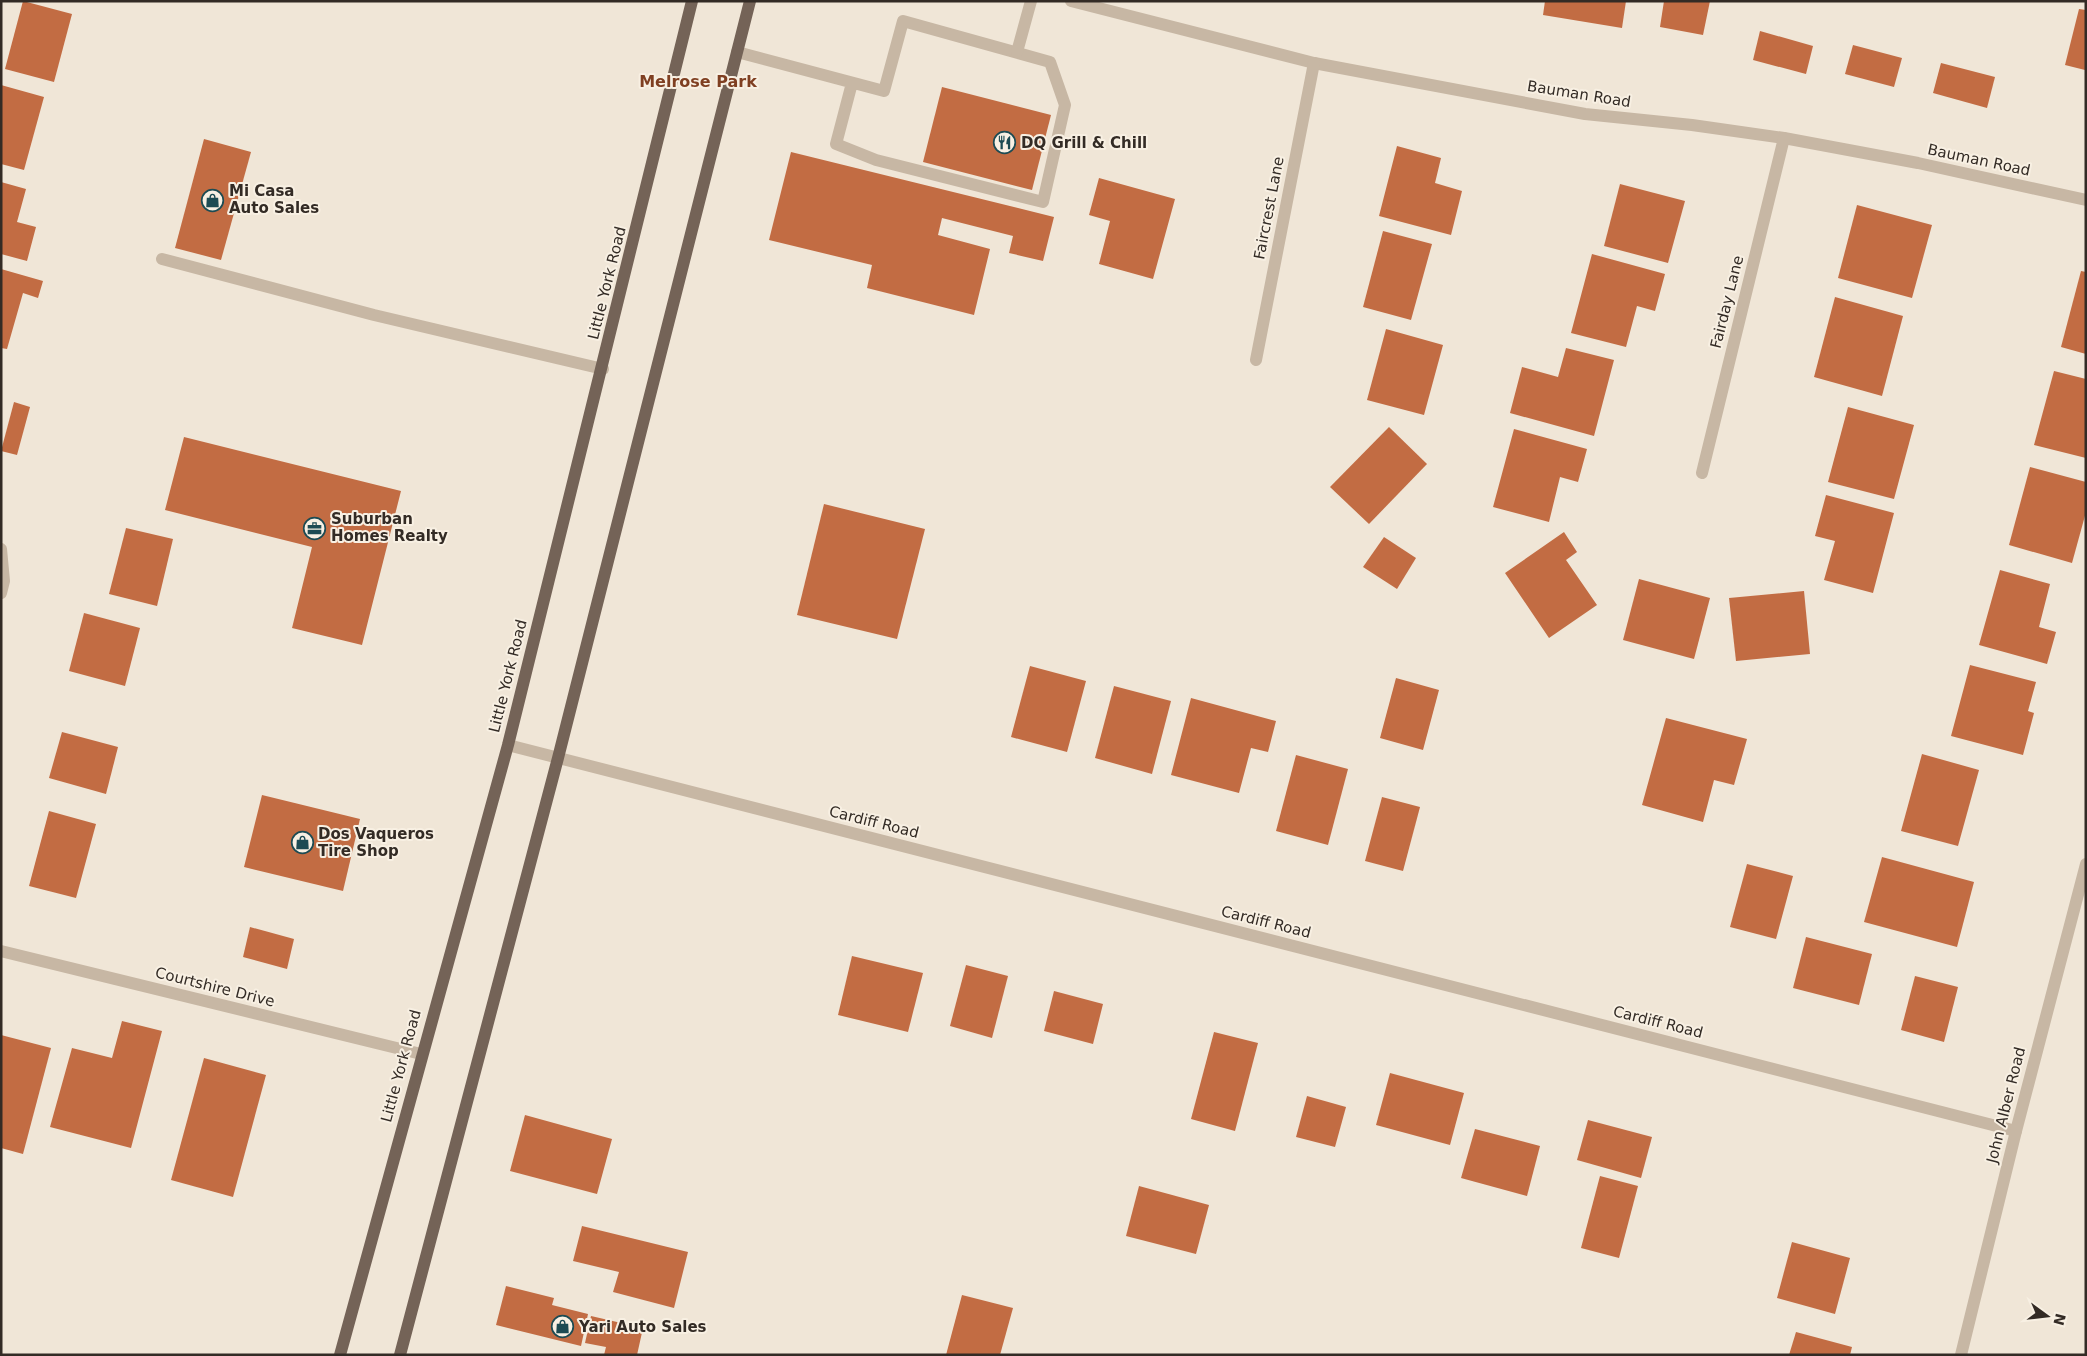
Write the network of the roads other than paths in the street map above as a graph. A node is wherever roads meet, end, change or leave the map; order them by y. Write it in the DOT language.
graph roads {
  1 [pos="692,1"];
  2 [pos="750,1"];
  3 [pos="1031,1"];
  4 [pos="1071,1"];
  5 [pos="737,52"];
  6 [pos="1017,52"];
  7 [pos="1314,63"];
  8 [pos="852,83"];
  9 [pos="1784,138"];
  10 [pos="2086,200"];
  11 [pos="162,259"];
  12 [pos="1256,360"];
  13 [pos="602,369"];
  14 [pos="1702,473"];
  15 [pos="1,549"];
  16 [pos="1,593"];
  17 [pos="508,745"];
  18 [pos="558,758"];
  19 [pos="2085,867"];
  20 [pos="1,951"];
  21 [pos="422,1054"];
  22 [pos="2016,1131"];
  23 [pos="340,1355"];
  24 [pos="400,1355"];
  25 [pos="1961,1355"];
  1 -- 13 [label="main road, Little York Road"];
  2 -- 5 [label="main road"];
  3 -- 6 [label="street"];
  4 -- 7 [label="street, Bauman Road"];
  5 -- 8 [label="street"];
  5 -- 18 [label="main road"];
  6 -- 8 [label="street"];
  6 -- 8 [label="street"];
  7 -- 9 [label="street, Bauman Road"];
  7 -- 12 [label="street, Faircrest Lane"];
  9 -- 10 [label="street, Bauman Road"];
  9 -- 14 [label="street, Fairday Lane"];
  11 -- 13 [label="street"];
  13 -- 17 [label="main road, Little York Road"];
  15 -- 16 [label="street"];
  17 -- 18 [label="street, Cardiff Road"];
  17 -- 21 [label="main road, Little York Road"];
  18 -- 22 [label="street, Cardiff Road"];
  18 -- 24 [label="main road"];
  19 -- 22 [label="street, John Alber Road"];
  20 -- 21 [label="street, Courtshire Drive"];
  21 -- 23 [label="main road, Little York Road"];
  22 -- 25 [label="street, John Alber Road"];
}
